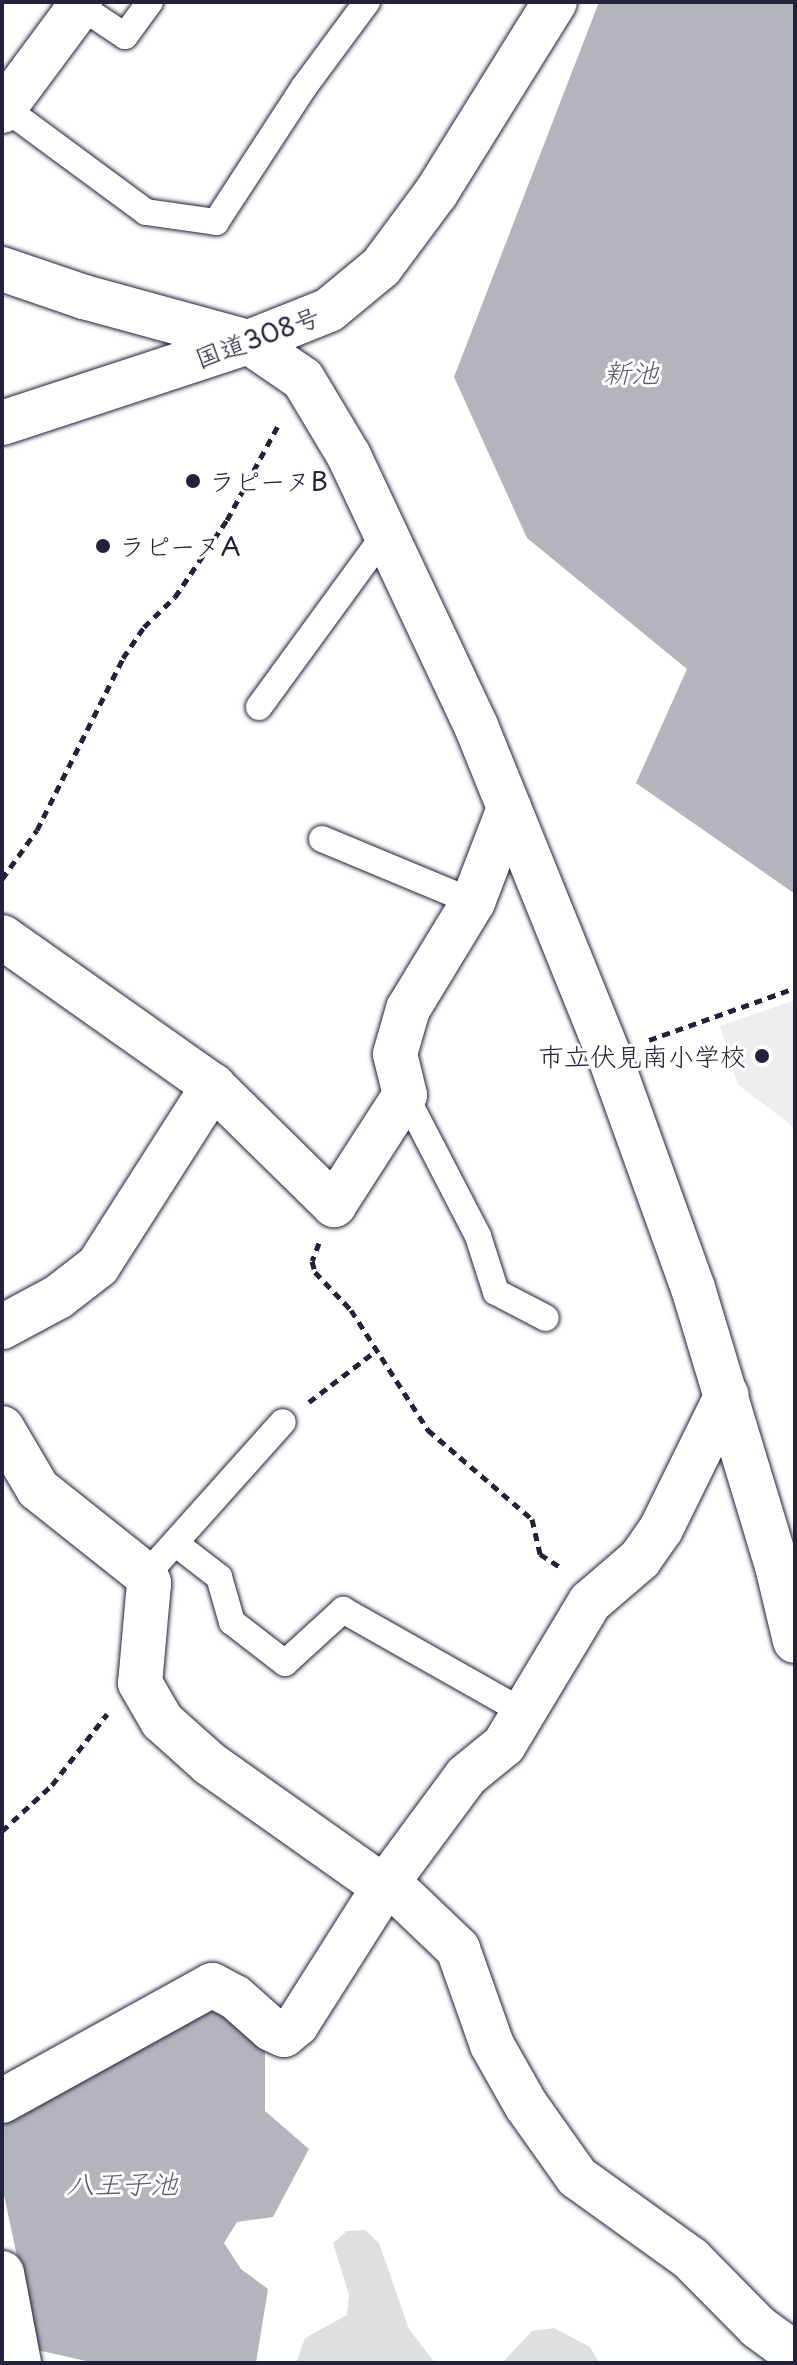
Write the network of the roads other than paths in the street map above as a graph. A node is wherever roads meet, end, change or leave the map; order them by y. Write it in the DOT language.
graph roads {
  1 [pos="150,2"];
  2 [pos="367,2"];
  3 [pos="555,2"];
  4 [pos="78,4"];
  5 [pos="3,110"];
  6 [pos="2,269"];
  7 [pos="249,342"];
  8 [pos="2,423"];
  9 [pos="385,534"];
  10 [pos="259,707"];
  11 [pos="509,808"];
  12 [pos="322,839"];
  13 [pos="473,902"];
  14 [pos="2,937"];
  15 [pos="213,1086"];
  16 [pos="405,1095"];
  17 [pos="546,1318"];
  18 [pos="2,1327"];
  19 [pos="727,1395"];
  20 [pos="283,1422"];
  21 [pos="2,1428"];
  22 [pos="175,1543"];
  23 [pos="789,1554"];
  24 [pos="146,1575"];
  25 [pos="795,1641"];
  26 [pos="523,1712"];
  27 [pos="386,1885"];
  28 [pos="2,2101"];
  29 [pos="2,2273"];
  30 [pos="795,2354"];
  31 [pos="19,2363"];
  1 -- 4 [label="lane"];
  2 -- 5 [label="lane"];
  3 -- 7 [label="main road, 国道308号"];
  4 -- 5 [label="main road"];
  6 -- 7 [label="main road"];
  7 -- 8 [label="main road, 国道308号"];
  7 -- 9 [label="main road"];
  9 -- 10 [label="lane"];
  9 -- 11 [label="main road"];
  11 -- 13 [label="main road"];
  11 -- 19 [label="main road"];
  12 -- 13 [label="lane"];
  13 -- 16 [label="main road"];
  14 -- 15 [label="main road"];
  15 -- 16 [label="main road"];
  15 -- 18 [label="main road"];
  16 -- 17 [label="lane"];
  19 -- 23 [label="main road"];
  19 -- 26 [label="main road"];
  20 -- 22 [label="lane"];
  21 -- 24 [label="main road"];
  22 -- 24 [label="lane"];
  22 -- 26 [label="lane"];
  23 -- 25 [label="main road"];
  24 -- 27 [label="main road"];
  26 -- 27 [label="main road"];
  27 -- 28 [label="main road"];
  27 -- 30 [label="main road"];
  29 -- 31 [label="main road"];
}
